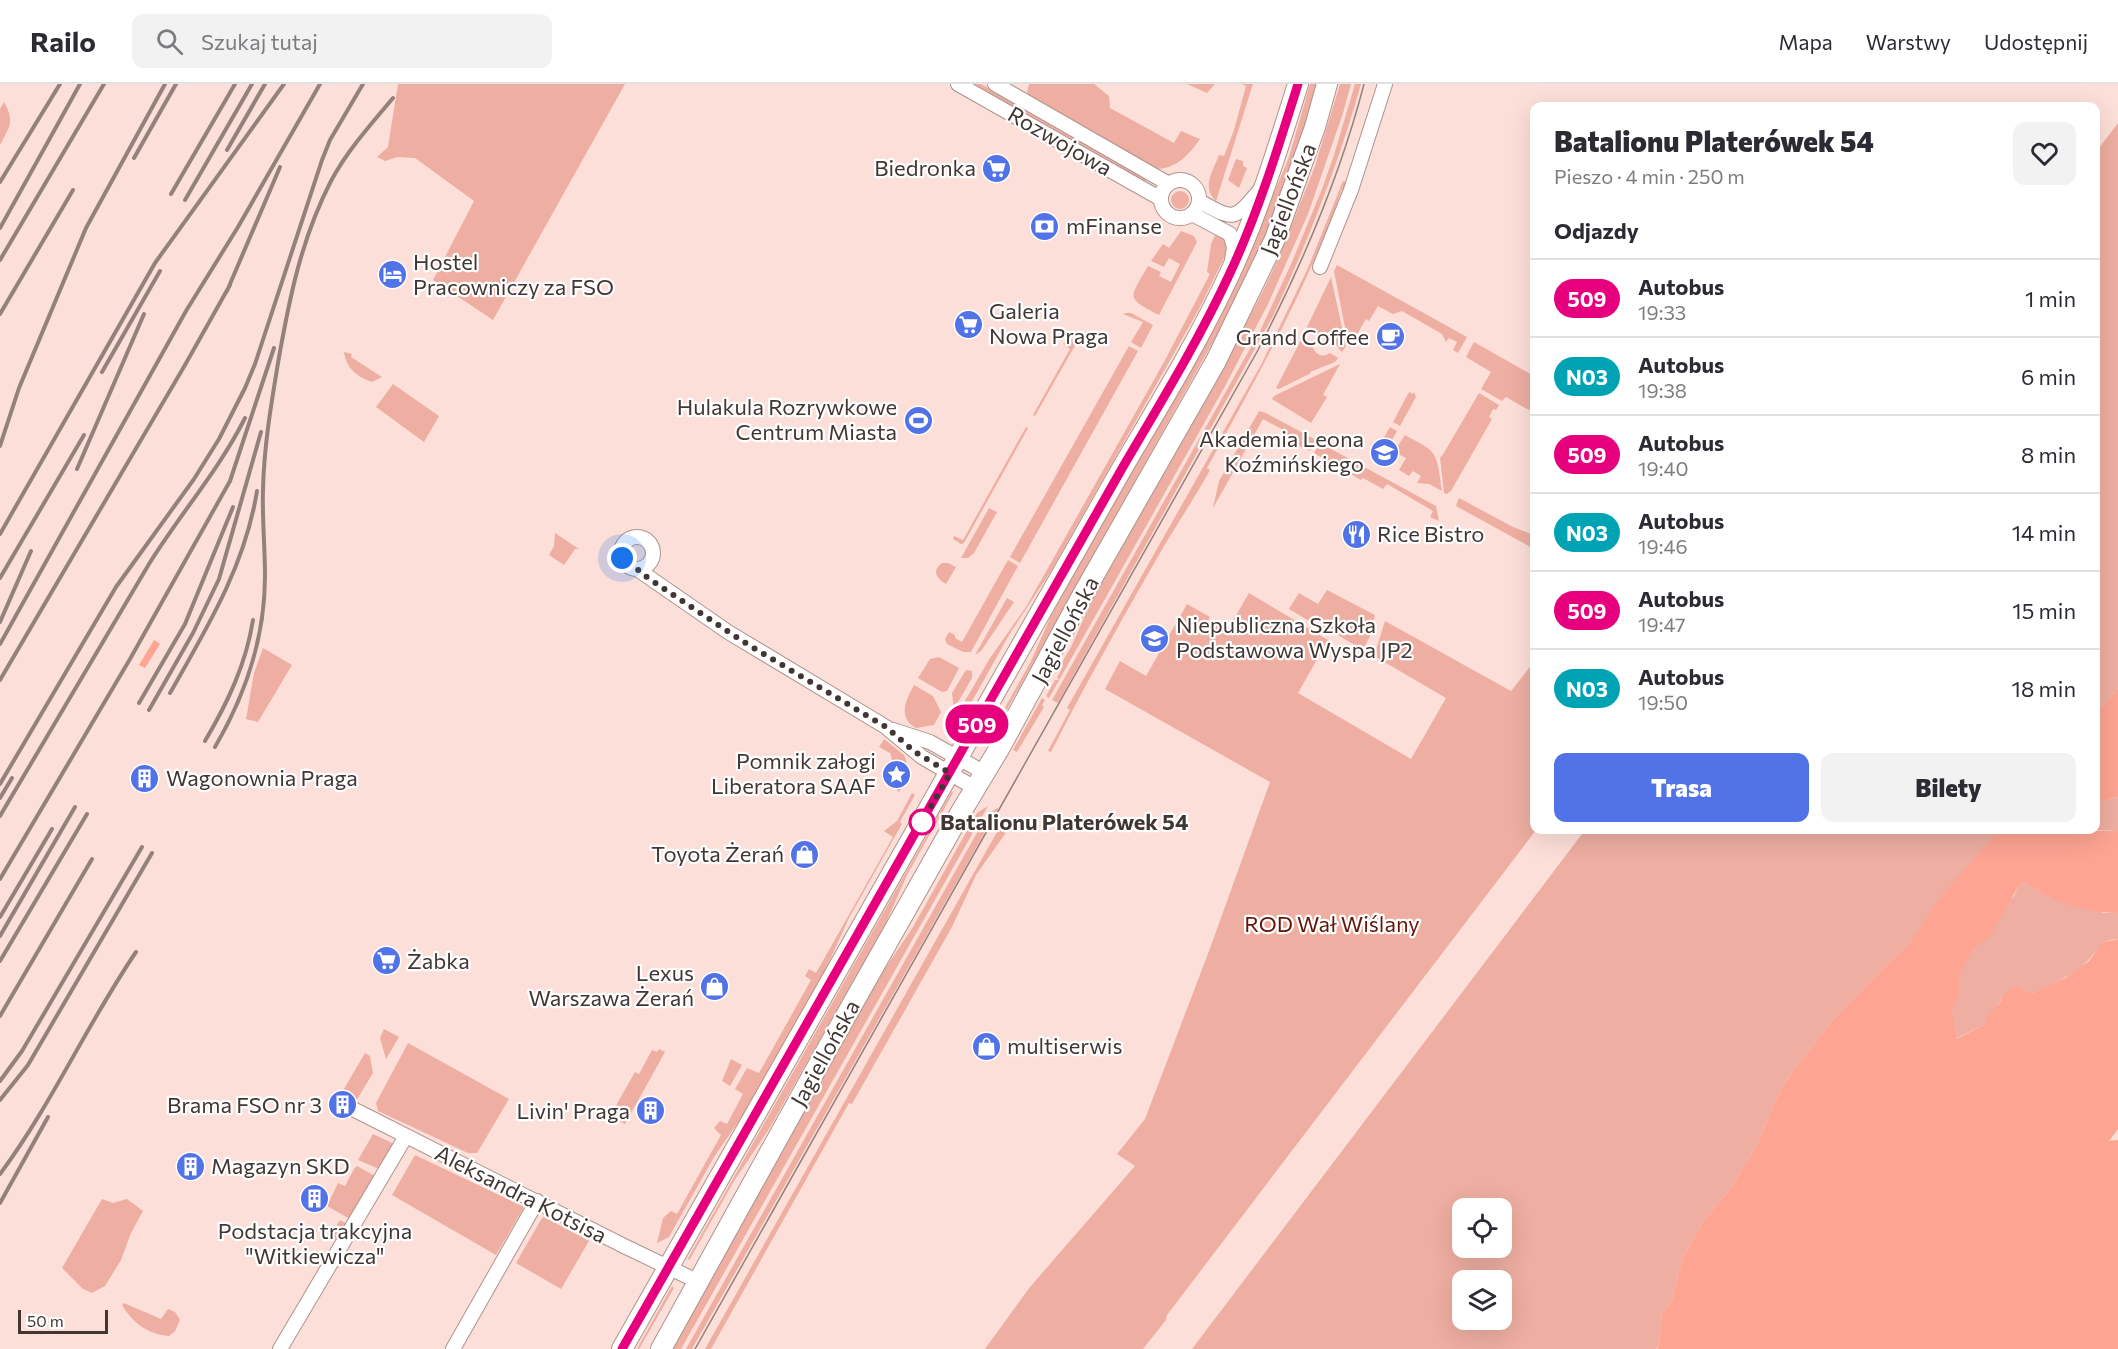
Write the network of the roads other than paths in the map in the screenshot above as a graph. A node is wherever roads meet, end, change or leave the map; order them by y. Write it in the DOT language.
graph roads {
  1 [pos="958,84"];
  2 [pos="995,84"];
  3 [pos="1298,84"];
  4 [pos="1327,84"];
  5 [pos="1386,84"];
  6 [pos="1169,184"];
  7 [pos="1265,184"];
  8 [pos="1161,199"];
  9 [pos="1199,201"];
  10 [pos="1192,214"];
  11 [pos="1320,267"];
  12 [pos="1231,272"];
  13 [pos="637,569"];
  14 [pos="954,766"];
  15 [pos="980,781"];
  16 [pos="344,1104"];
  17 [pos="406,1136"];
  18 [pos="537,1201"];
  19 [pos="668,1268"];
  20 [pos="699,1282"];
  21 [pos="280,1349"];
  22 [pos="453,1349"];
  23 [pos="622,1349"];
  24 [pos="661,1349"];
  1 -- 8 [label="street, Rozwojowa"];
  2 -- 6 [label="street, Rozwojowa"];
  3 -- 7 [label="main road, Jagiellońska"];
  4 -- 15 [label="main road, Jagiellońska"];
  5 -- 11 [label="street"];
  6 -- 8 [label="street"];
  6 -- 9 [label="street, Rozwojowa"];
  7 -- 9 [label="street, Rozwojowa"];
  7 -- 12 [label="main road, Jagiellońska"];
  8 -- 10 [label="street, Rozwojowa"];
  9 -- 10 [label="street"];
  10 -- 12 [label="street, Rozwojowa"];
  12 -- 14 [label="main road, Jagiellońska"];
  13 -- 14 [label="street"];
  14 -- 15 [label="street"];
  14 -- 19 [label="main road, Jagiellońska"];
  15 -- 20 [label="main road, Jagiellońska"];
  16 -- 17 [label="street, Aleksandra Kotsisa"];
  17 -- 18 [label="street, Aleksandra Kotsisa"];
  17 -- 21 [label="street"];
  18 -- 19 [label="street, Aleksandra Kotsisa"];
  18 -- 22 [label="street"];
  19 -- 20 [label="street, Aleksandra Kotsisa"];
  19 -- 23 [label="main road, Jagiellońska"];
  20 -- 24 [label="main road, Jagiellońska"];
}
